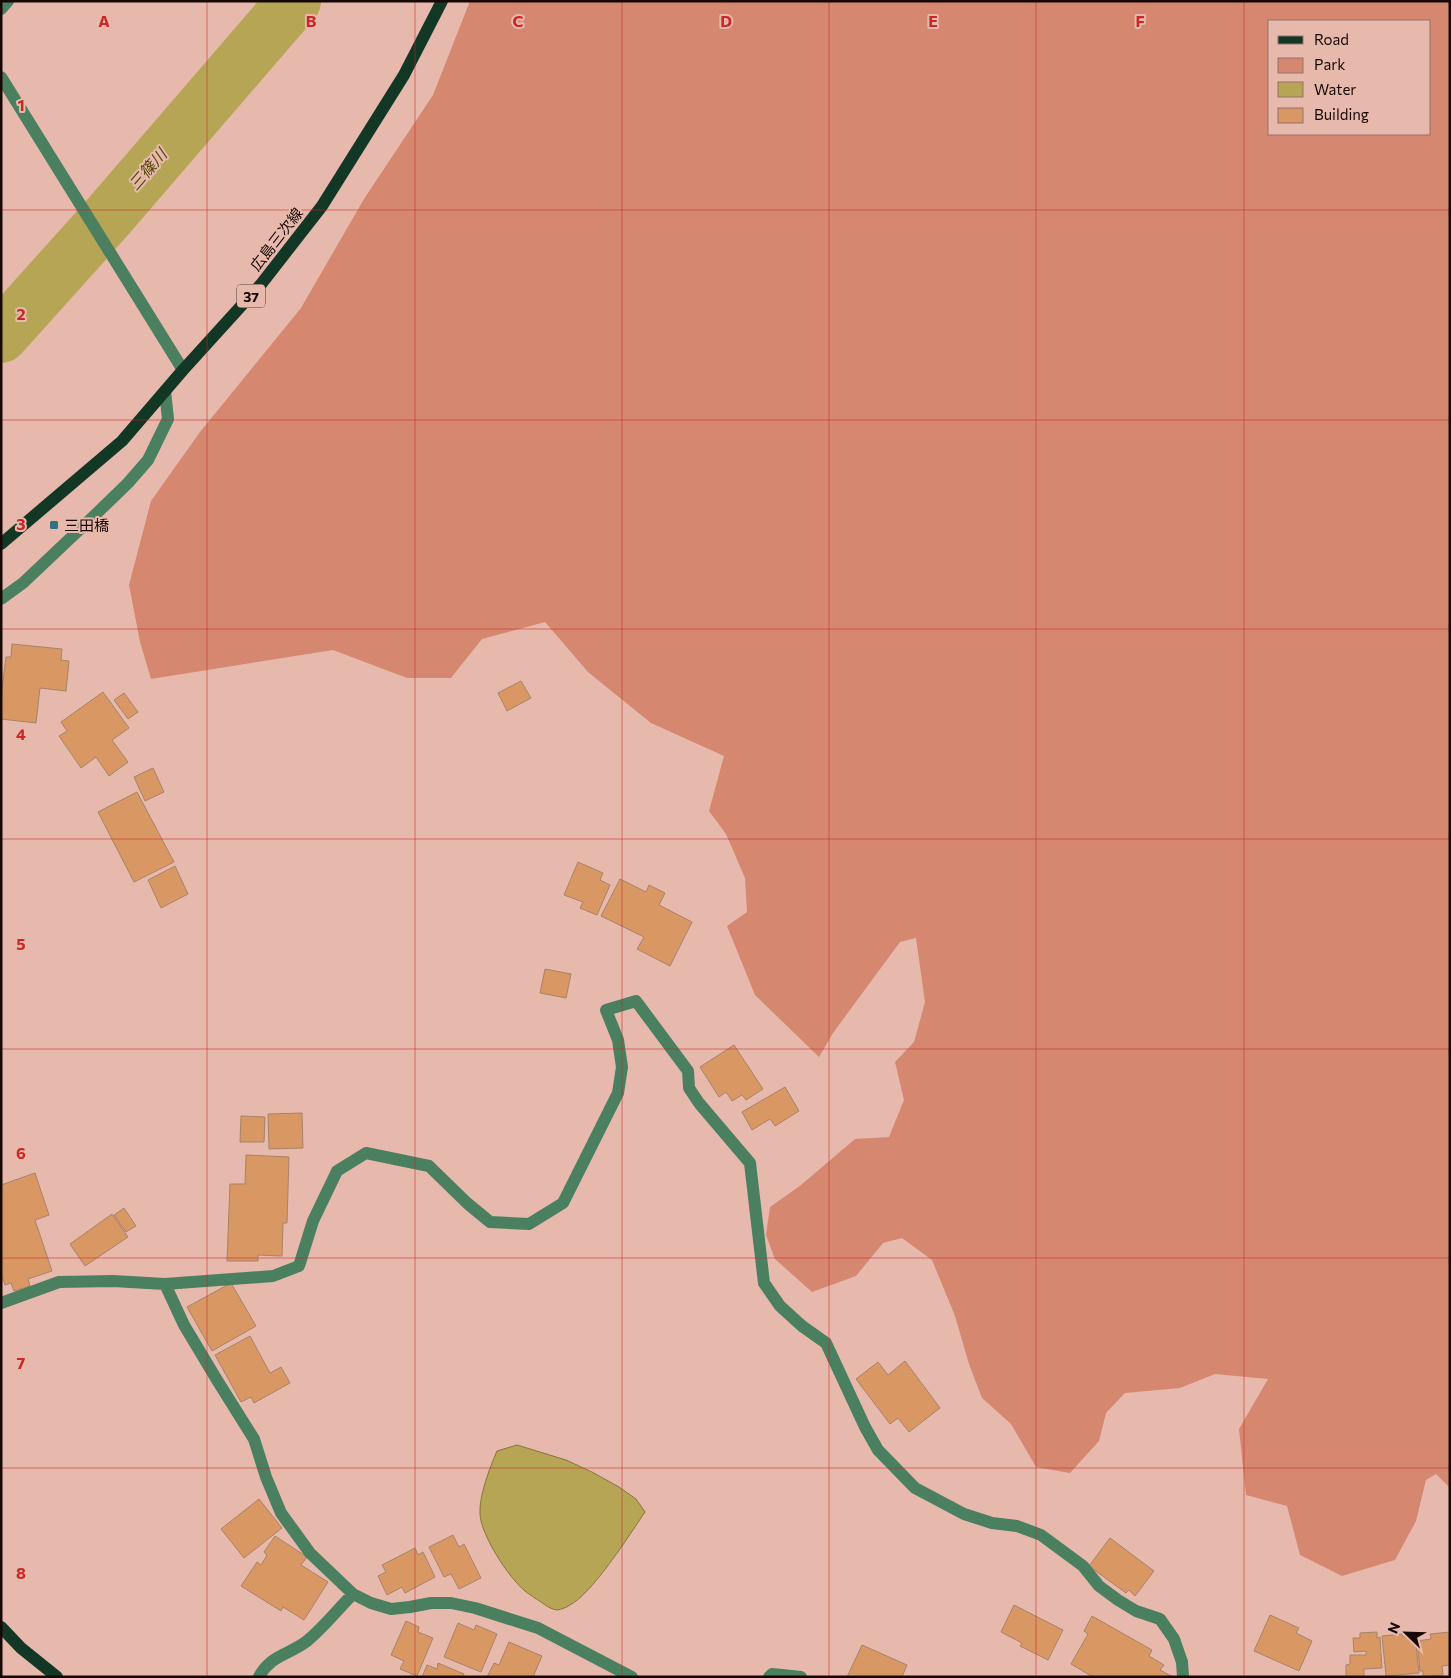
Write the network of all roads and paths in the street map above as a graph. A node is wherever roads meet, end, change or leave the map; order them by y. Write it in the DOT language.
graph roads {
  1 [pos="8,1"];
  2 [pos="442,1"];
  3 [pos="1,9"];
  4 [pos="1,77"];
  5 [pos="183,370"];
  6 [pos="165,391"];
  7 [pos="1,544"];
  8 [pos="1,599"];
  9 [pos="165,1284"];
  10 [pos="1,1302"];
  11 [pos="353,1594"];
  12 [pos="1,1627"];
  13 [pos="57,1677"];
  14 [pos="259,1677"];
  15 [pos="632,1677"];
  16 [pos="769,1677"];
  17 [pos="801,1677"];
  18 [pos="1183,1677"];
  1 -- 3 [label="street"];
  2 -- 5 [label="main road, 広島三次線 / 37"];
  4 -- 5 [label="street"];
  5 -- 6 [label="main road, 広島三次線 / 37"];
  6 -- 7 [label="main road, 広島三次線 / 37"];
  6 -- 8 [label="street"];
  9 -- 10 [label="street"];
  9 -- 11 [label="street"];
  9 -- 18 [label="street"];
  11 -- 14 [label="street"];
  11 -- 15 [label="street"];
  12 -- 13 [label="main road"];
  16 -- 17 [label="street"];
}
